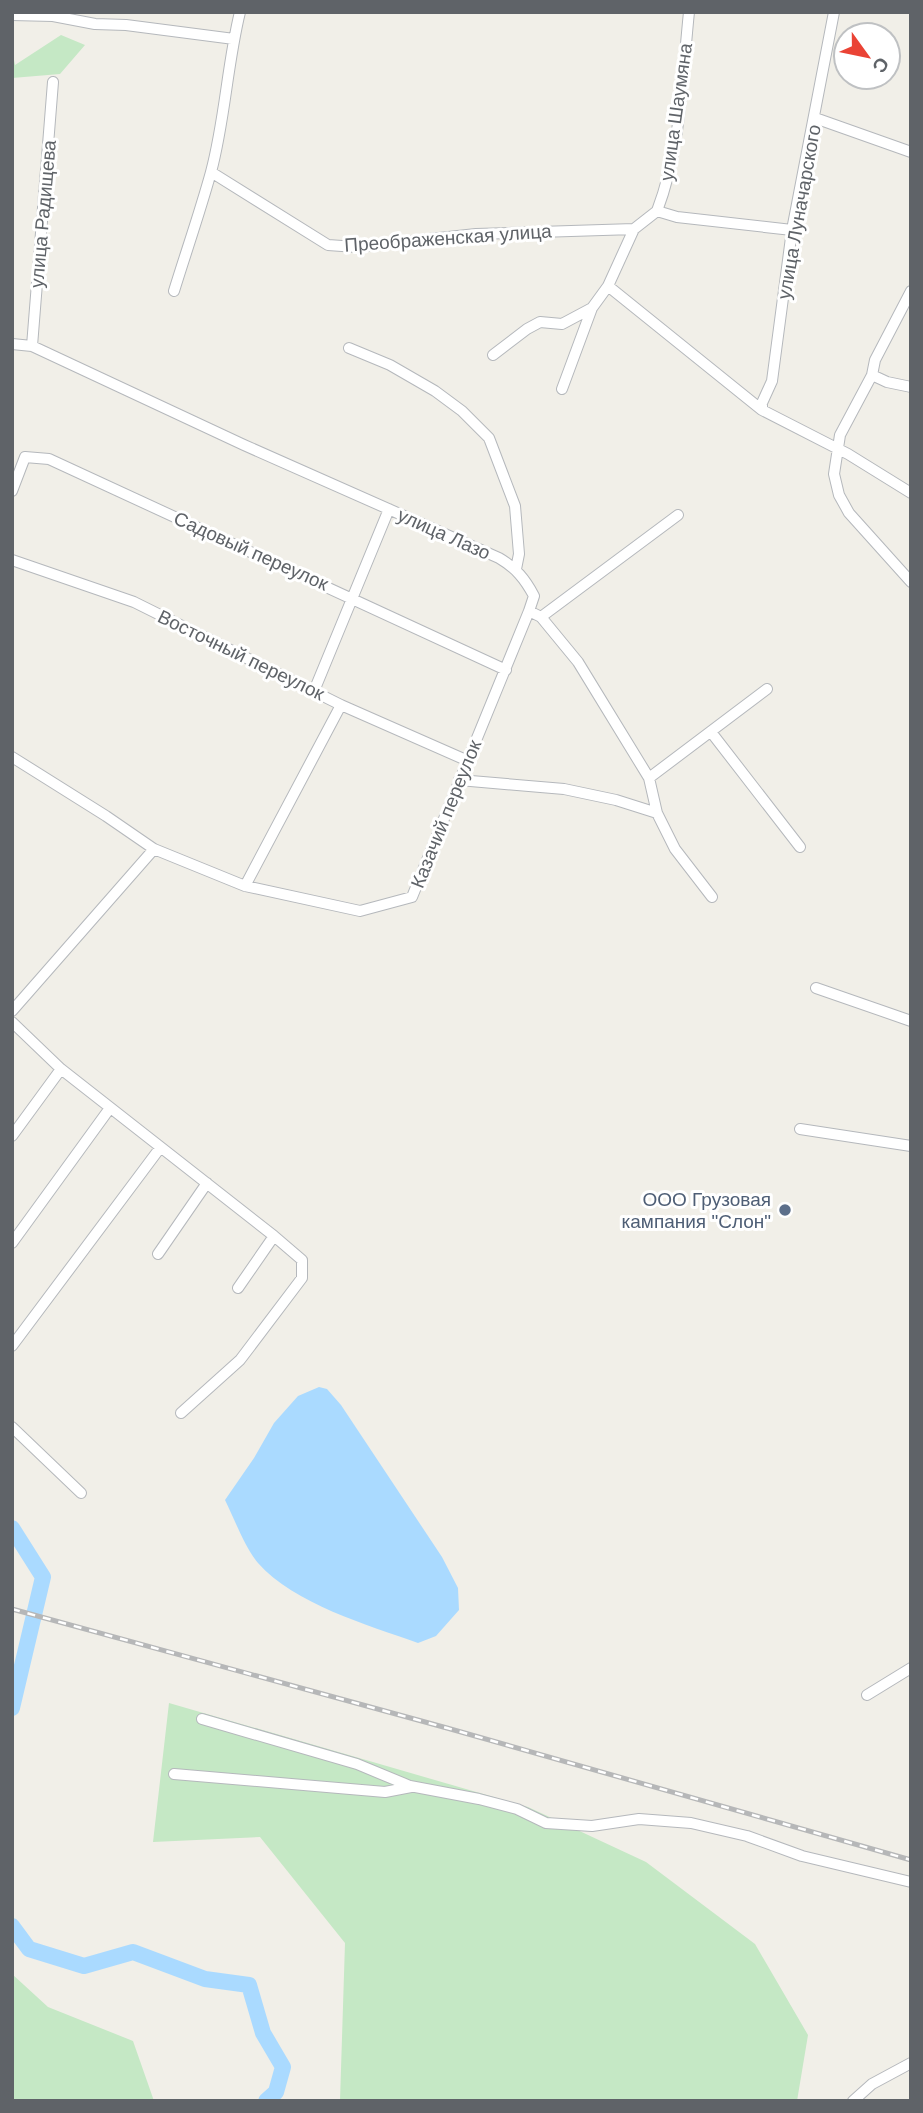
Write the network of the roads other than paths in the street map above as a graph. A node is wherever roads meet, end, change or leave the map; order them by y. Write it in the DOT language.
graph roads {
  1 [pos="240,12"];
  2 [pos="689,12"];
  3 [pos="834,12"];
  4 [pos="53,14"];
  5 [pos="12,15"];
  6 [pos="234,38"];
  7 [pos="53,82"];
  8 [pos="815,118"];
  9 [pos="911,152"];
  10 [pos="211,172"];
  11 [pos="657,211"];
  12 [pos="634,229"];
  13 [pos="792,230"];
  14 [pos="608,286"];
  15 [pos="174,291"];
  16 [pos="911,291"];
  17 [pos="592,308"];
  18 [pos="12,344"];
  19 [pos="32,346"];
  20 [pos="349,348"];
  21 [pos="493,355"];
  22 [pos="872,375"];
  23 [pos="911,387"];
  24 [pos="562,389"];
  25 [pos="762,410"];
  26 [pos="838,450"];
  27 [pos="12,491"];
  28 [pos="911,493"];
  29 [pos="389,509"];
  30 [pos="678,515"];
  31 [pos="12,560"];
  32 [pos="516,569"];
  33 [pos="911,582"];
  34 [pos="352,597"];
  35 [pos="529,611"];
  36 [pos="541,617"];
  37 [pos="506,670"];
  38 [pos="767,689"];
  39 [pos="314,691"];
  40 [pos="341,705"];
  41 [pos="711,732"];
  42 [pos="12,757"];
  43 [pos="466,760"];
  44 [pos="649,778"];
  45 [pos="459,780"];
  46 [pos="657,813"];
  47 [pos="800,847"];
  48 [pos="154,849"];
  49 [pos="245,886"];
  50 [pos="712,897"];
  51 [pos="816,988"];
  52 [pos="12,1011"];
  53 [pos="911,1021"];
  54 [pos="12,1022"];
  55 [pos="61,1069"];
  56 [pos="110,1108"];
  57 [pos="800,1129"];
  58 [pos="12,1136"];
  59 [pos="911,1146"];
  60 [pos="160,1148"];
  61 [pos="207,1183"];
  62 [pos="274,1236"];
  63 [pos="12,1243"];
  64 [pos="158,1255"];
  65 [pos="237,1287"];
  66 [pos="12,1346"];
  67 [pos="181,1413"];
  68 [pos="12,1427"];
  69 [pos="81,1493"];
  70 [pos="911,1668"];
  71 [pos="867,1695"];
  72 [pos="202,1719"];
  73 [pos="174,1774"];
  74 [pos="414,1786"];
  75 [pos="911,1882"];
  76 [pos="911,2063"];
  77 [pos="853,2101"];
  1 -- 6 [label="street"];
  2 -- 11 [label="street, улица Шаумяна"];
  3 -- 8 [label="street, улица Луначарского"];
  4 -- 5 [label="street"];
  4 -- 6 [label="street"];
  6 -- 10 [label="street"];
  7 -- 19 [label="street, улица Радищева"];
  8 -- 9 [label="street"];
  8 -- 13 [label="street, улица Луначарского"];
  10 -- 12 [label="street, Преображенская улица"];
  10 -- 15 [label="street"];
  11 -- 12 [label="street"];
  11 -- 13 [label="street"];
  12 -- 14 [label="street"];
  13 -- 25 [label="street, улица Луначарского"];
  14 -- 17 [label="street"];
  14 -- 25 [label="street"];
  16 -- 22 [label="street"];
  17 -- 21 [label="street"];
  17 -- 24 [label="street"];
  18 -- 19 [label="street, улица Лазо"];
  19 -- 29 [label="street, улица Лазо"];
  20 -- 32 [label="street"];
  22 -- 23 [label="street"];
  22 -- 26 [label="street"];
  25 -- 26 [label="street"];
  26 -- 28 [label="street"];
  26 -- 33 [label="street"];
  27 -- 34 [label="street, Садовый переулок"];
  29 -- 32 [label="street, улица Лазо"];
  29 -- 34 [label="street"];
  30 -- 36 [label="street"];
  31 -- 39 [label="street, Восточный переулок"];
  32 -- 35 [label="street"];
  34 -- 37 [label="street, Садовый переулок"];
  34 -- 39 [label="street"];
  35 -- 36 [label="street"];
  35 -- 37 [label="street, Казачий переулок"];
  36 -- 44 [label="street"];
  37 -- 43 [label="street, Казачий переулок"];
  38 -- 41 [label="street"];
  39 -- 40 [label="street, Восточный переулок"];
  40 -- 43 [label="street, Восточный переулок"];
  40 -- 49 [label="street"];
  41 -- 44 [label="street"];
  41 -- 47 [label="street"];
  42 -- 48 [label="street"];
  43 -- 45 [label="street, Казачий переулок"];
  44 -- 46 [label="street"];
  45 -- 46 [label="street"];
  45 -- 49 [label="street, Казачий переулок"];
  46 -- 50 [label="street"];
  48 -- 49 [label="street"];
  48 -- 52 [label="street"];
  51 -- 53 [label="street"];
  54 -- 55 [label="street"];
  55 -- 56 [label="street"];
  55 -- 58 [label="street"];
  56 -- 60 [label="street"];
  56 -- 63 [label="street"];
  57 -- 59 [label="street"];
  60 -- 61 [label="street"];
  60 -- 66 [label="street"];
  61 -- 62 [label="street"];
  61 -- 64 [label="street"];
  62 -- 65 [label="street"];
  62 -- 67 [label="street"];
  68 -- 69 [label="street"];
  70 -- 71 [label="street"];
  72 -- 74 [label="street"];
  73 -- 74 [label="street"];
  74 -- 75 [label="street"];
  76 -- 77 [label="street"];
}
